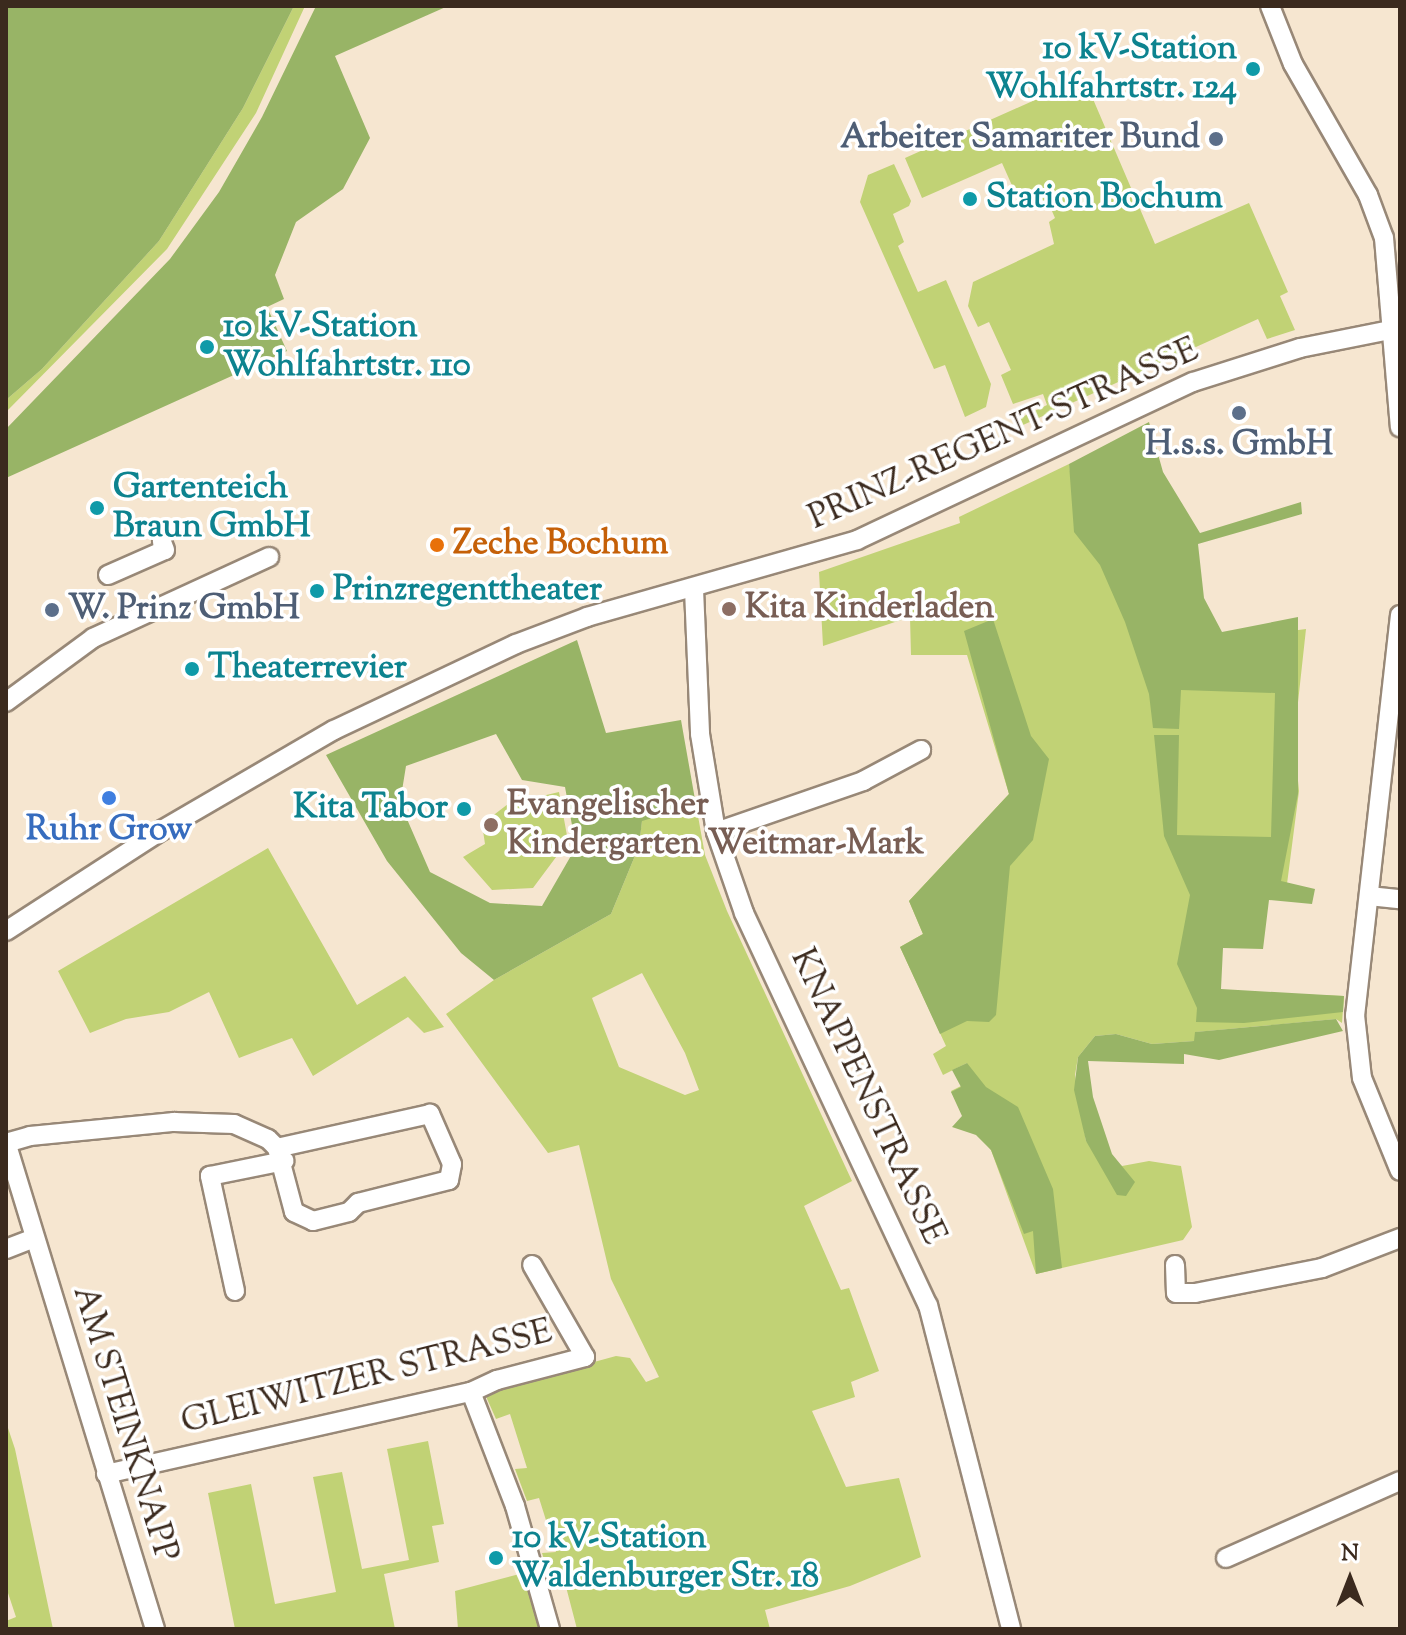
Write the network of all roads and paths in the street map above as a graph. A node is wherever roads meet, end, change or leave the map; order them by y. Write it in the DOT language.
graph roads {
  1 [pos="1270,6"];
  2 [pos="1396,328"];
  3 [pos="1400,427"];
  4 [pos="162,542"];
  5 [pos="269,557"];
  6 [pos="108,575"];
  7 [pos="694,589"];
  8 [pos="1400,615"];
  9 [pos="6,702"];
  10 [pos="1393,748"];
  11 [pos="921,750"];
  12 [pos="716,832"];
  13 [pos="1369,896"];
  14 [pos="1400,899"];
  15 [pos="6,931"];
  16 [pos="6,1142"];
  17 [pos="1396,1148"];
  18 [pos="280,1155"];
  19 [pos="1400,1171"];
  20 [pos="1400,1238"];
  21 [pos="32,1239"];
  22 [pos="6,1249"];
  23 [pos="532,1265"];
  24 [pos="1175,1265"];
  25 [pos="235,1291"];
  26 [pos="471,1392"];
  27 [pos="106,1474"];
  28 [pos="1400,1481"];
  29 [pos="1226,1558"];
  30 [pos="155,1629"];
  31 [pos="550,1629"];
  32 [pos="1011,1629"];
  1 -- 2 [label="street"];
  2 -- 3 [label="street"];
  2 -- 7 [label="street, PRINZ-REGENT-STRASSE"];
  4 -- 6 [label="street"];
  5 -- 9 [label="street"];
  7 -- 12 [label="street, KNAPPENSTRASSE"];
  7 -- 15 [label="street, PRINZ-REGENT-STRASSE"];
  8 -- 10 [label="street"];
  10 -- 13 [label="street"];
  11 -- 12 [label="street"];
  12 -- 32 [label="street, KNAPPENSTRASSE"];
  13 -- 14 [label="street"];
  13 -- 17 [label="street"];
  16 -- 18 [label="street"];
  16 -- 21 [label="street, AM STEINKNAPP"];
  17 -- 19 [label="street"];
  18 -- 18 [label="street"];
  18 -- 25 [label="street"];
  20 -- 24 [label="street"];
  21 -- 22 [label="street"];
  21 -- 27 [label="street, AM STEINKNAPP"];
  23 -- 26 [label="street, GLEIWITZER STRASSE"];
  26 -- 27 [label="street, GLEIWITZER STRASSE"];
  26 -- 31 [label="street"];
  27 -- 30 [label="street, AM STEINKNAPP"];
  28 -- 29 [label="street"];
}
